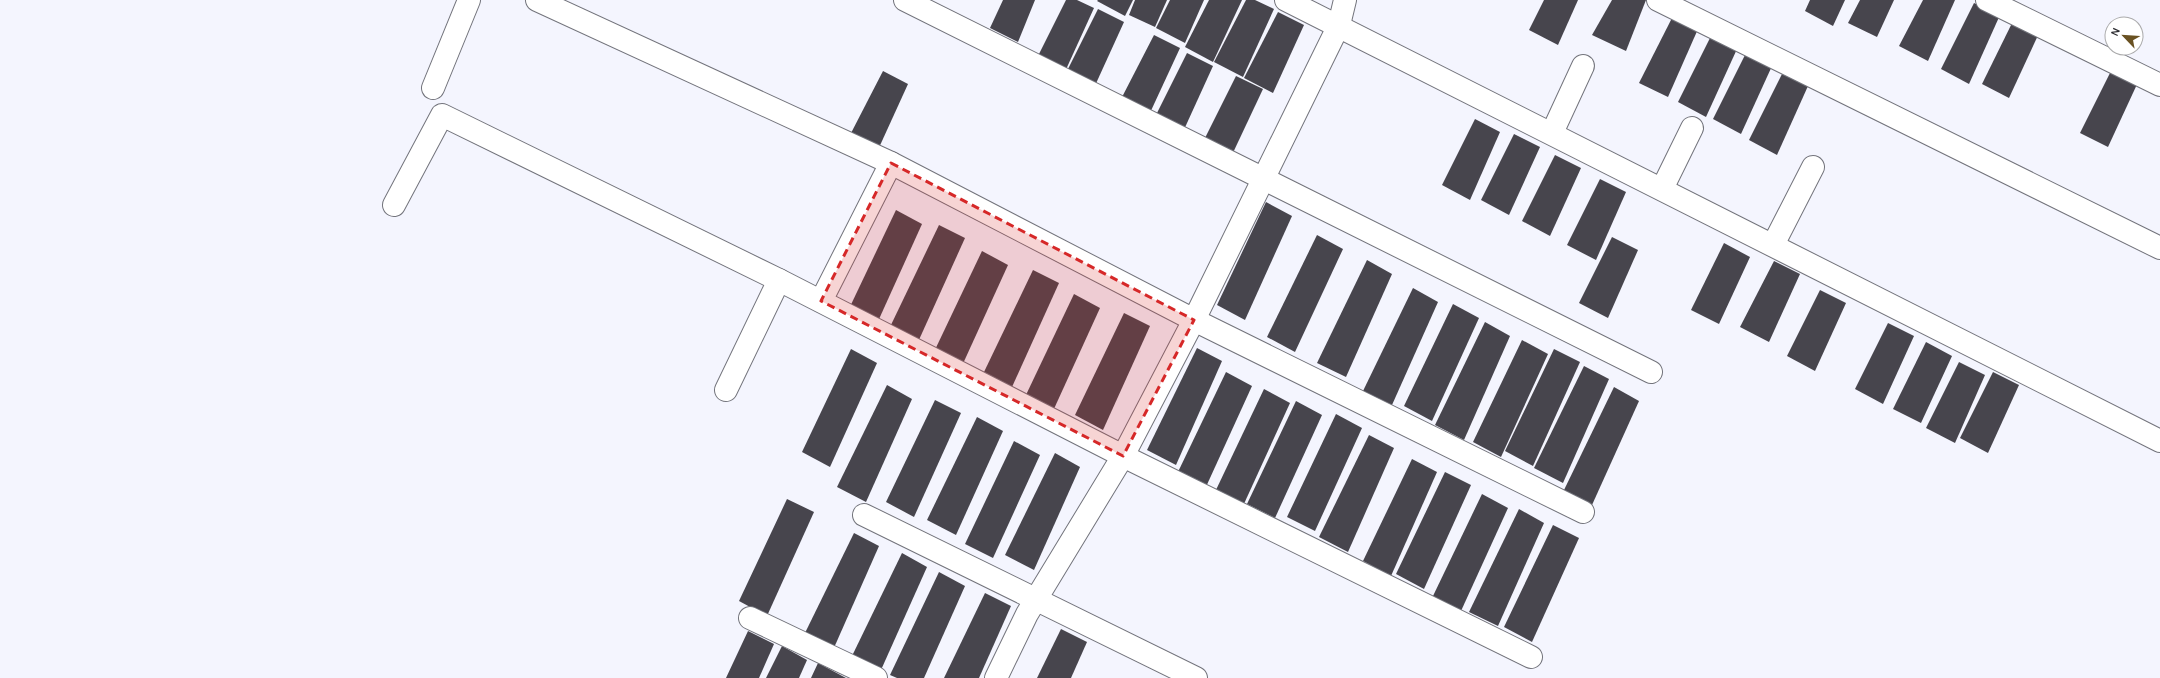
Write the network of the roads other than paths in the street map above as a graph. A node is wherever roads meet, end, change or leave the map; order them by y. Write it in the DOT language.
graph roads {
  1 [pos="469,0"];
  2 [pos="537,0"];
  3 [pos="905,0"];
  4 [pos="1286,0"];
  5 [pos="1345,0"];
  6 [pos="1658,0"];
  7 [pos="1987,0"];
  8 [pos="1339,25"];
  9 [pos="1583,66"];
  10 [pos="2160,85"];
  11 [pos="433,88"];
  12 [pos="1692,128"];
  13 [pos="1552,133"];
  14 [pos="891,163"];
  15 [pos="1813,167"];
  16 [pos="1264,180"];
  17 [pos="1662,189"];
  18 [pos="394,205"];
  19 [pos="1773,245"];
  20 [pos="2160,248"];
  21 [pos="779,280"];
  22 [pos="821,302"];
  23 [pos="1194,320"];
  24 [pos="1651,372"];
  25 [pos="726,390"];
  26 [pos="2160,441"];
  27 [pos="1123,456"];
  28 [pos="1583,512"];
  29 [pos="864,515"];
  30 [pos="1035,600"];
  31 [pos="750,618"];
  32 [pos="1531,657"];
  33 [pos="876,678"];
  34 [pos="996,678"];
  35 [pos="1196,678"];
  1 -- 11 [label="street"];
  2 -- 14 [label="street"];
  3 -- 16 [label="street"];
  4 -- 8 [label="street"];
  5 -- 8 [label="street"];
  6 -- 20 [label="street"];
  7 -- 10 [label="street"];
  8 -- 13 [label="street"];
  8 -- 16 [label="street"];
  9 -- 13 [label="street"];
  12 -- 17 [label="street"];
  13 -- 17 [label="street"];
  14 -- 22 [label="street"];
  14 -- 23 [label="street"];
  15 -- 19 [label="street"];
  16 -- 23 [label="street"];
  16 -- 24 [label="street"];
  17 -- 19 [label="street"];
  18 -- 21 [label="street"];
  19 -- 26 [label="street"];
  21 -- 22 [label="street"];
  21 -- 25 [label="street"];
  22 -- 27 [label="street"];
  23 -- 27 [label="street"];
  23 -- 28 [label="street"];
  27 -- 30 [label="street"];
  27 -- 32 [label="street"];
  29 -- 30 [label="street"];
  30 -- 34 [label="street"];
  30 -- 35 [label="street"];
  31 -- 33 [label="street"];
}
